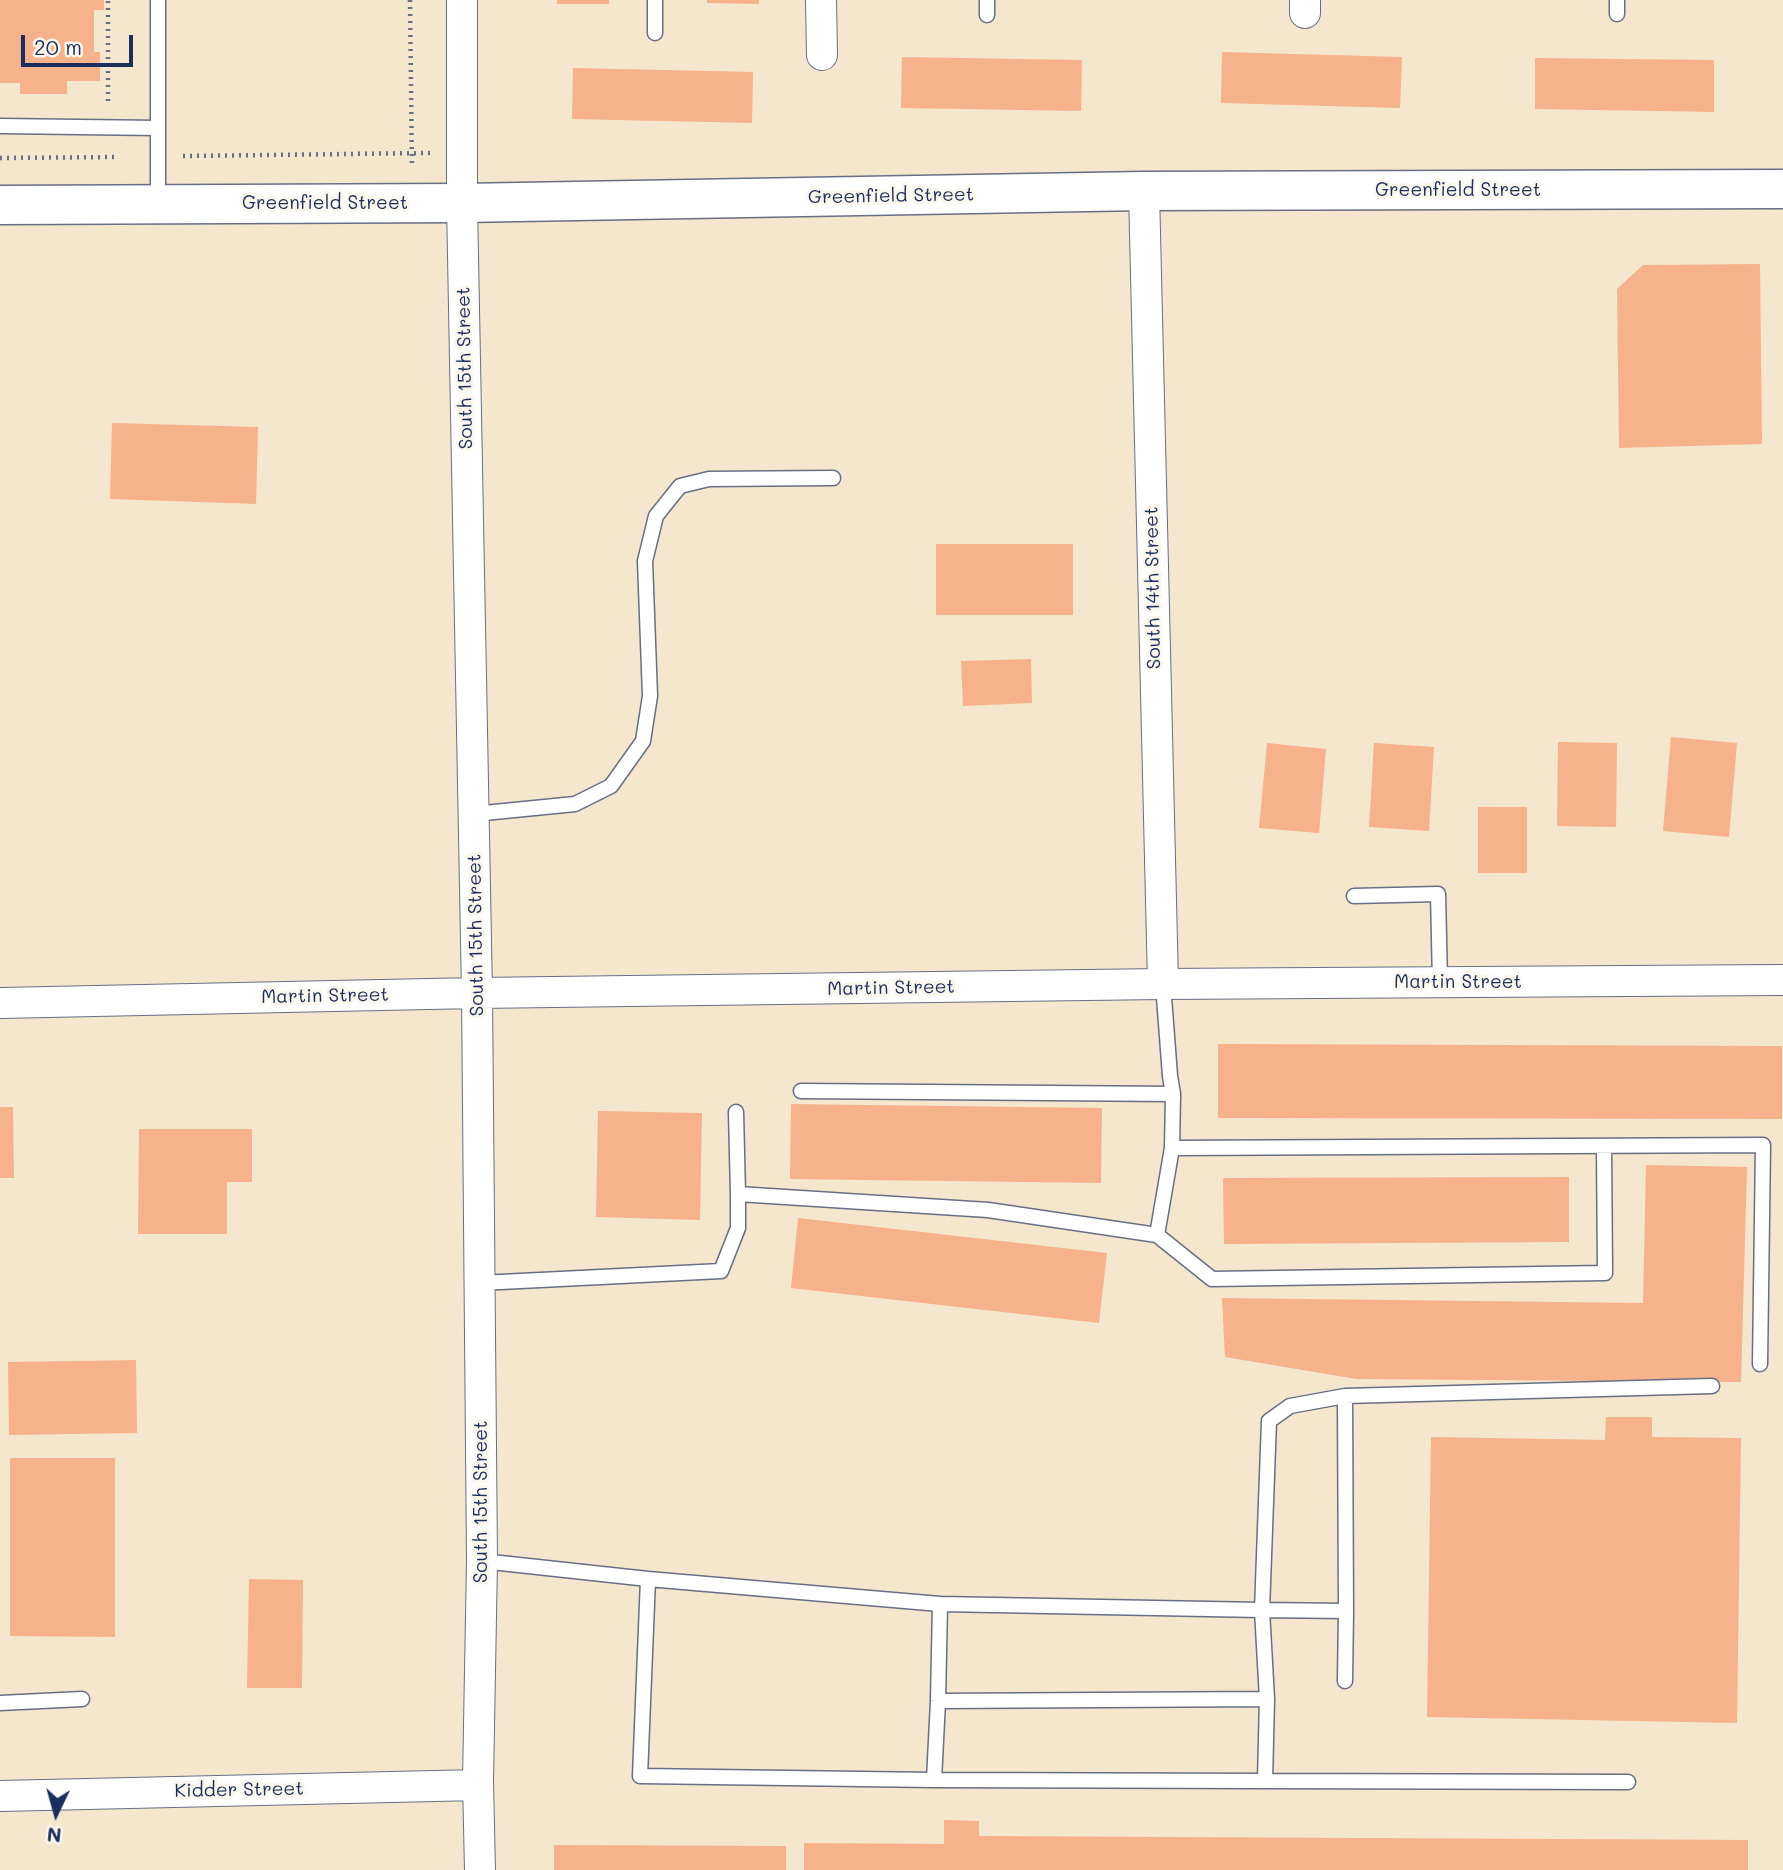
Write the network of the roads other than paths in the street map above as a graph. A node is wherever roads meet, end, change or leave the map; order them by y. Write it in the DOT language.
graph roads {
  1 [pos="158,0"];
  2 [pos="462,0"];
  3 [pos="654,0"];
  4 [pos="821,0"];
  5 [pos="986,0"];
  6 [pos="987,15"];
  7 [pos="655,33"];
  8 [pos="822,55"];
  9 [pos="0,126"];
  10 [pos="158,128"];
  11 [pos="1783,189"];
  12 [pos="1144,191"];
  13 [pos="462,203"];
  14 [pos="158,204"];
  15 [pos="0,205"];
  16 [pos="834,478"];
  17 [pos="474,814"];
  18 [pos="1354,896"];
  19 [pos="1783,980"];
  20 [pos="1440,982"];
  21 [pos="1163,984"];
  22 [pos="477,993"];
  23 [pos="0,1003"];
  24 [pos="801,1091"];
  25 [pos="1173,1094"];
  26 [pos="736,1112"];
  27 [pos="1604,1146"];
  28 [pos="1172,1147"];
  29 [pos="738,1194"];
  30 [pos="1157,1235"];
  31 [pos="480,1283"];
  32 [pos="1760,1364"];
  33 [pos="1712,1386"];
  34 [pos="1345,1396"];
  35 [pos="482,1560"];
  36 [pos="648,1580"];
  37 [pos="940,1604"];
  38 [pos="1262,1610"];
  39 [pos="1346,1611"];
  40 [pos="1345,1681"];
  41 [pos="82,1699"];
  42 [pos="1267,1699"];
  43 [pos="938,1701"];
  44 [pos="0,1703"];
  45 [pos="934,1780"];
  46 [pos="1265,1781"];
  47 [pos="1628,1782"];
  48 [pos="478,1785"];
  49 [pos="0,1796"];
  50 [pos="480,1870"];
  1 -- 10 [label="lane"];
  2 -- 13 [label="street, South 15th Street"];
  3 -- 7 [label="lane"];
  4 -- 8 [label="street"];
  5 -- 6 [label="lane"];
  9 -- 10 [label="lane"];
  10 -- 14 [label="lane"];
  11 -- 12 [label="main road, Greenfield Street"];
  12 -- 13 [label="main road, Greenfield Street"];
  12 -- 21 [label="street, South 14th Street"];
  13 -- 14 [label="main road, Greenfield Street"];
  13 -- 17 [label="street, South 15th Street"];
  14 -- 15 [label="main road, Greenfield Street"];
  16 -- 17 [label="lane"];
  17 -- 22 [label="street, South 15th Street"];
  18 -- 20 [label="lane"];
  19 -- 20 [label="street, Martin Street"];
  20 -- 21 [label="street, Martin Street"];
  21 -- 22 [label="street, Martin Street"];
  21 -- 25 [label="lane"];
  22 -- 23 [label="street, Martin Street"];
  22 -- 31 [label="street, South 15th Street"];
  24 -- 25 [label="lane"];
  25 -- 28 [label="lane"];
  26 -- 29 [label="lane"];
  27 -- 28 [label="lane"];
  27 -- 30 [label="lane"];
  27 -- 32 [label="lane"];
  28 -- 30 [label="lane"];
  29 -- 30 [label="lane"];
  29 -- 31 [label="lane"];
  31 -- 35 [label="street, South 15th Street"];
  33 -- 34 [label="lane"];
  34 -- 38 [label="lane"];
  34 -- 39 [label="lane"];
  35 -- 36 [label="lane"];
  35 -- 48 [label="street, South 15th Street"];
  36 -- 37 [label="lane"];
  36 -- 45 [label="lane"];
  37 -- 38 [label="lane"];
  37 -- 43 [label="lane"];
  38 -- 39 [label="lane"];
  38 -- 42 [label="lane"];
  39 -- 40 [label="lane"];
  41 -- 44 [label="lane"];
  42 -- 43 [label="lane"];
  42 -- 46 [label="lane"];
  43 -- 45 [label="lane"];
  45 -- 46 [label="lane"];
  46 -- 47 [label="lane"];
  48 -- 49 [label="street, Kidder Street"];
  48 -- 50 [label="street, South 15th Street"];
}
